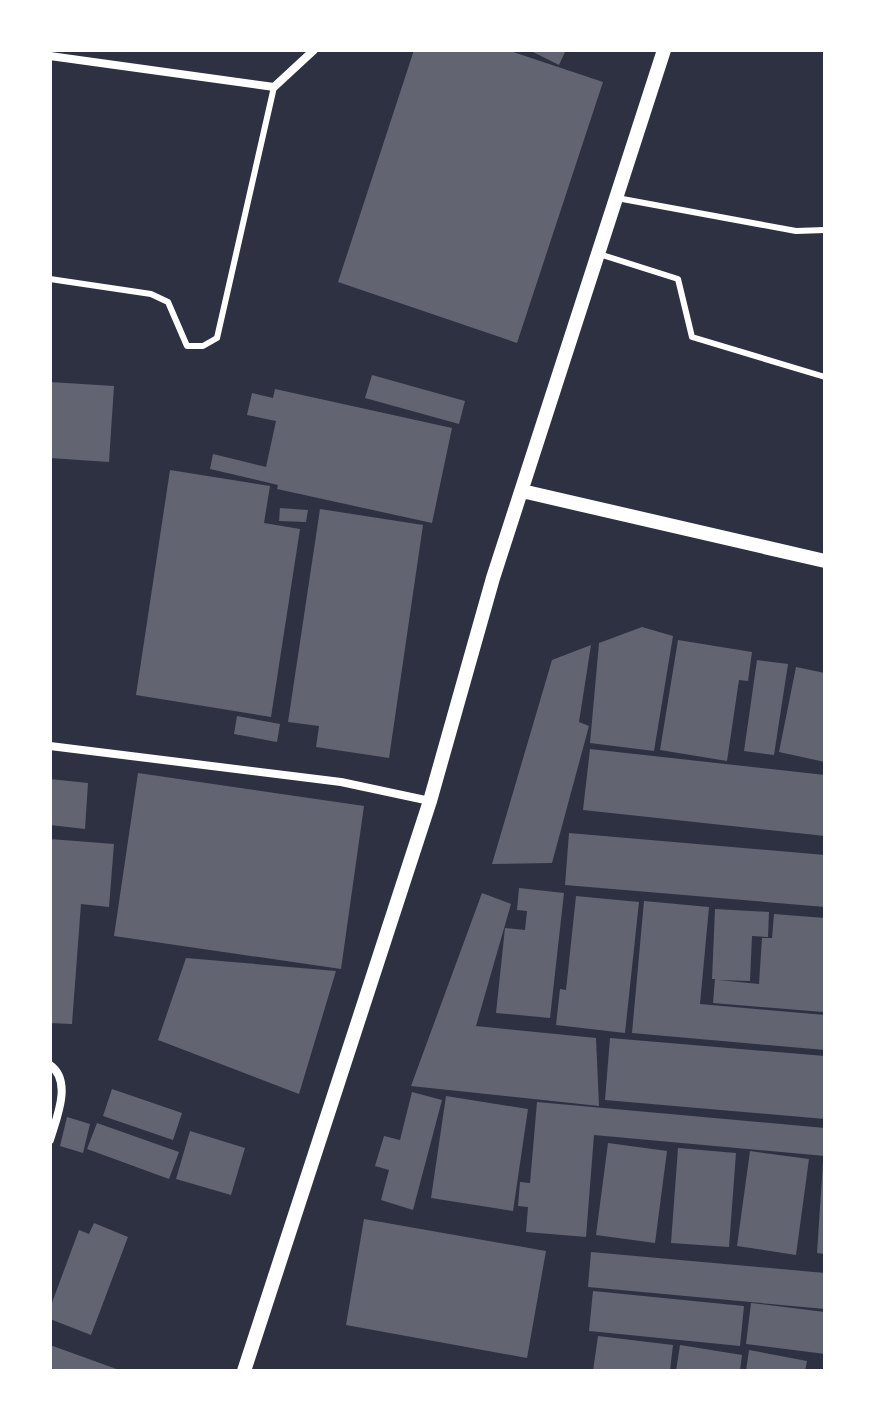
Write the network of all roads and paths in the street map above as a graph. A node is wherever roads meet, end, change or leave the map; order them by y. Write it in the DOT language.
graph roads {
  1 [pos="314,50"];
  2 [pos="664,50"];
  3 [pos="50,56"];
  4 [pos="274,87"];
  5 [pos="617,198"];
  6 [pos="825,230"];
  7 [pos="599,254"];
  8 [pos="50,279"];
  9 [pos="825,377"];
  10 [pos="522,491"];
  11 [pos="825,561"];
  12 [pos="50,746"];
  13 [pos="430,801"];
  14 [pos="50,1065"];
  15 [pos="50,1140"];
  16 [pos="244,1371"];
  1 -- 4 [label="street"];
  2 -- 5 [label="street"];
  3 -- 4 [label="street"];
  4 -- 8 [label="lane"];
  5 -- 6 [label="lane"];
  5 -- 7 [label="street"];
  7 -- 9 [label="lane"];
  7 -- 10 [label="street"];
  10 -- 11 [label="street"];
  10 -- 13 [label="street"];
  12 -- 13 [label="street"];
  13 -- 16 [label="street"];
  14 -- 15 [label="street"];
}
